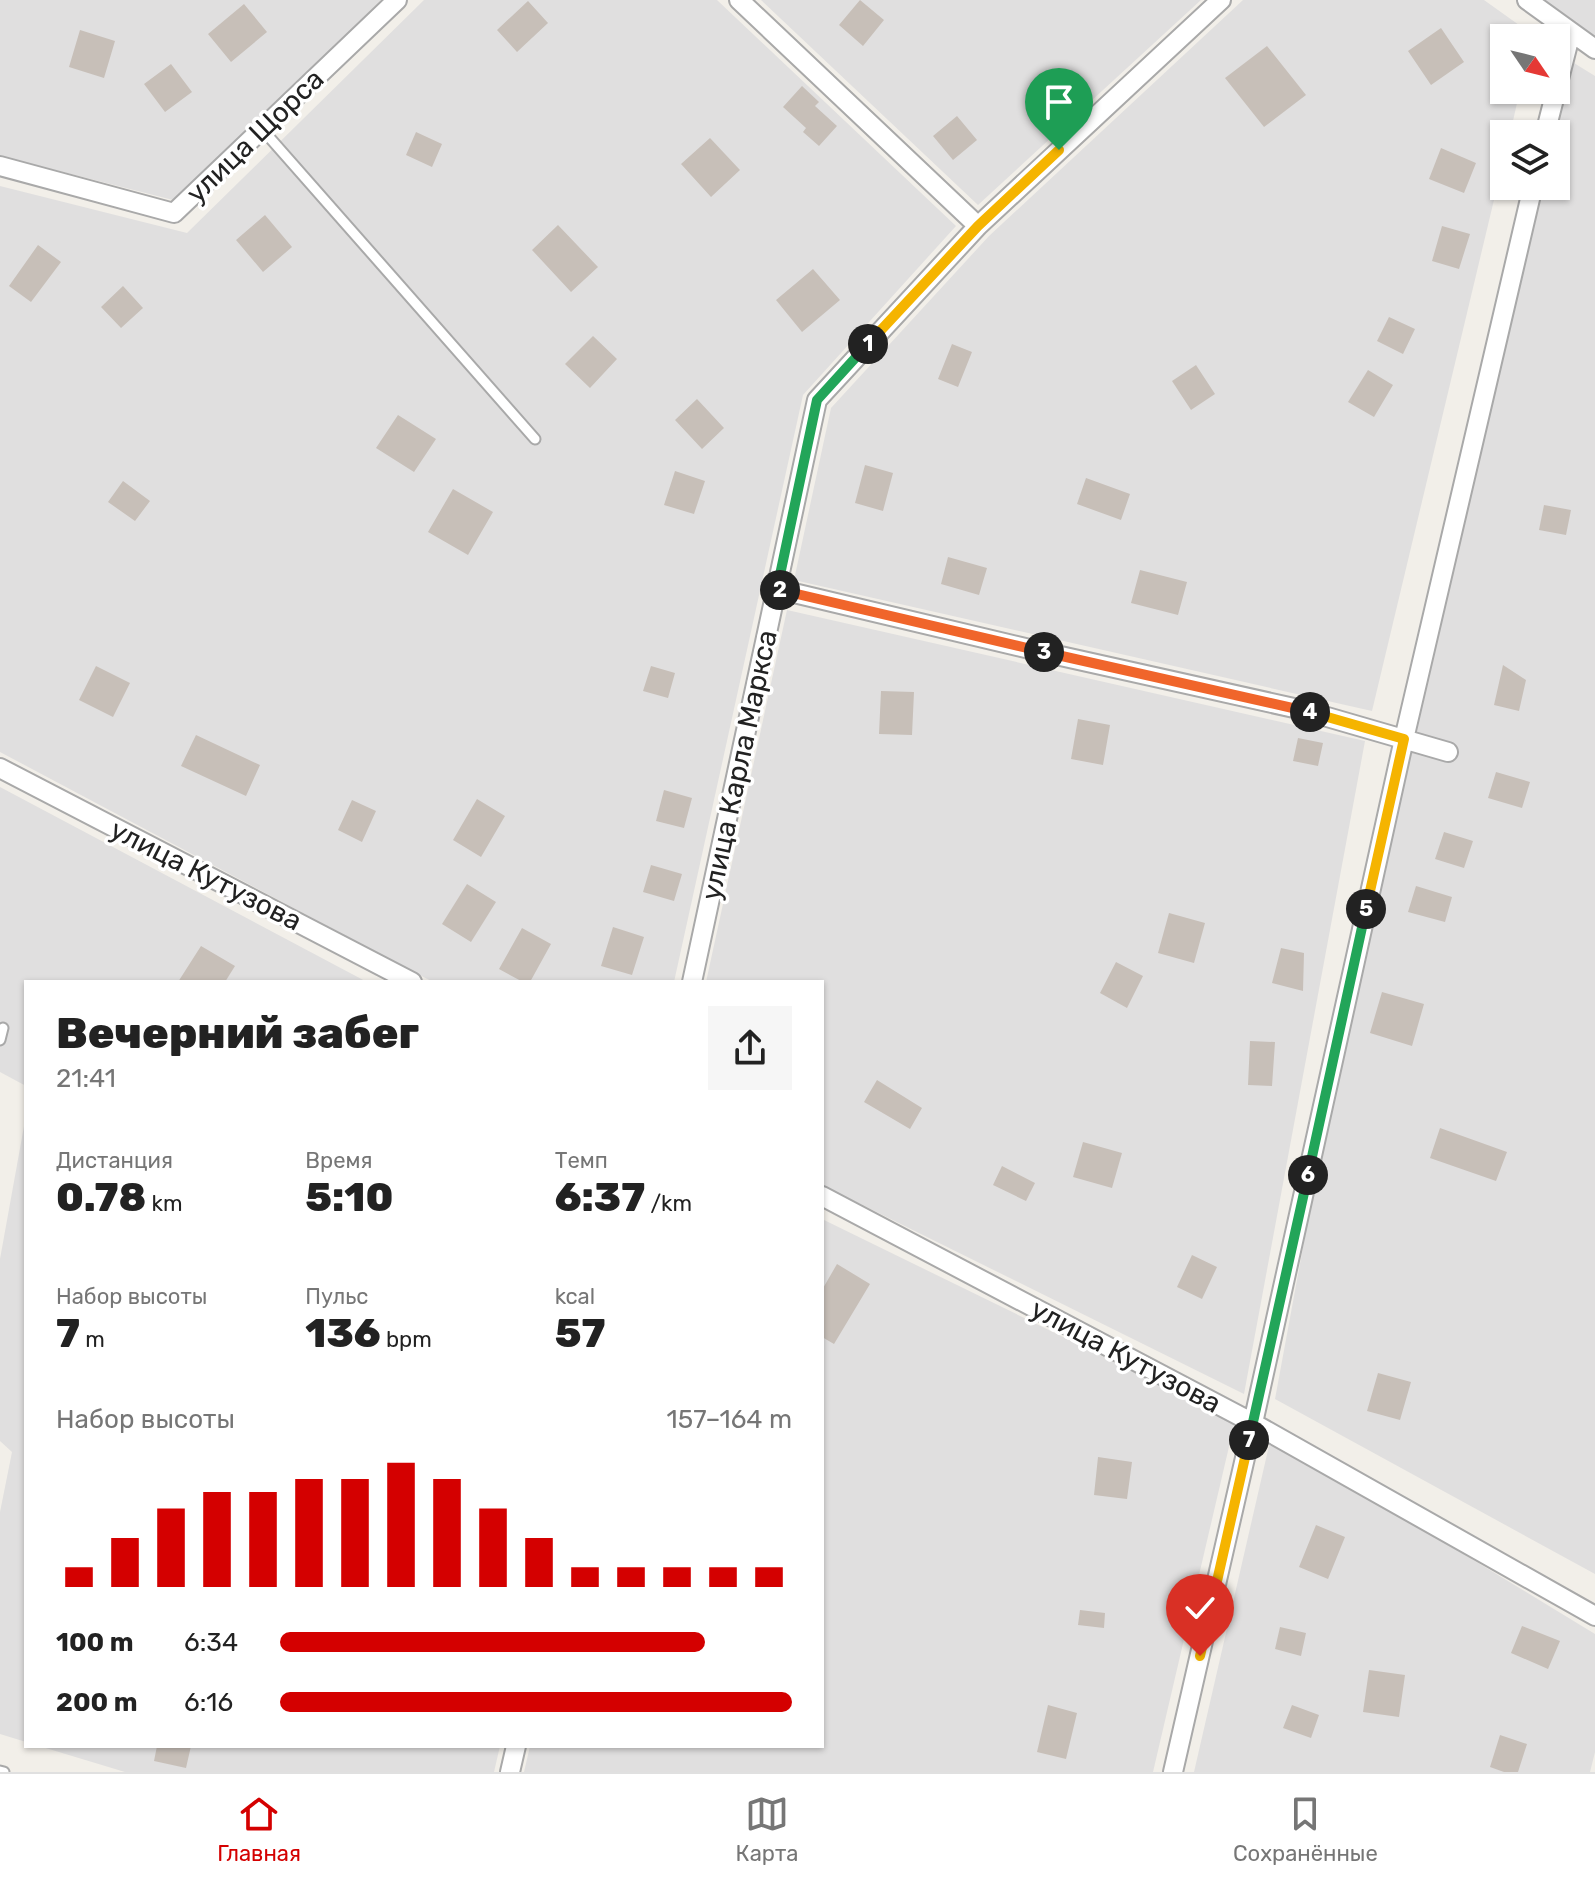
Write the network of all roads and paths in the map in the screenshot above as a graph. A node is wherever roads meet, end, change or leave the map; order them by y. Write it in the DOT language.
graph roads {
  1 [pos="397,0"];
  2 [pos="739,0"];
  3 [pos="1221,0"];
  4 [pos="1527,0"];
  5 [pos="1571,32"];
  6 [pos="1595,49"];
  7 [pos="1549,120"];
  8 [pos="262,129"];
  9 [pos="0,166"];
  10 [pos="1530,200"];
  11 [pos="978,226"];
  12 [pos="535,439"];
  13 [pos="777,589"];
  14 [pos="1404,739"];
  15 [pos="1448,752"];
  16 [pos="0,768"];
  17 [pos="408,980"];
  18 [pos="692,980"];
  19 [pos="3,1028"];
  20 [pos="0,1040"];
  21 [pos="824,1197"];
  22 [pos="1253,1423"];
  23 [pos="1595,1616"];
  24 [pos="516,1748"];
  25 [pos="510,1772"];
  26 [pos="1173,1772"];
  1 -- 8 [label="street, улица Щорса"];
  2 -- 11 [label="street"];
  3 -- 11 [label="street, улица Карла Маркса"];
  4 -- 5 [label="street"];
  5 -- 6 [label="street"];
  5 -- 7 [label="street"];
  8 -- 9 [label="street, улица Щорса"];
  8 -- 12 [label="lane"];
  10 -- 14 [label="street"];
  11 -- 13 [label="street, улица Карла Маркса"];
  13 -- 14 [label="street"];
  13 -- 18 [label="street, улица Карла Маркса"];
  14 -- 15 [label="street"];
  14 -- 22 [label="street"];
  16 -- 17 [label="street, улица Кутузова"];
  19 -- 20 [label="lane"];
  21 -- 22 [label="street, улица Кутузова"];
  22 -- 23 [label="street, улица Кутузова"];
  22 -- 26 [label="street"];
  24 -- 25 [label="street"];
}
